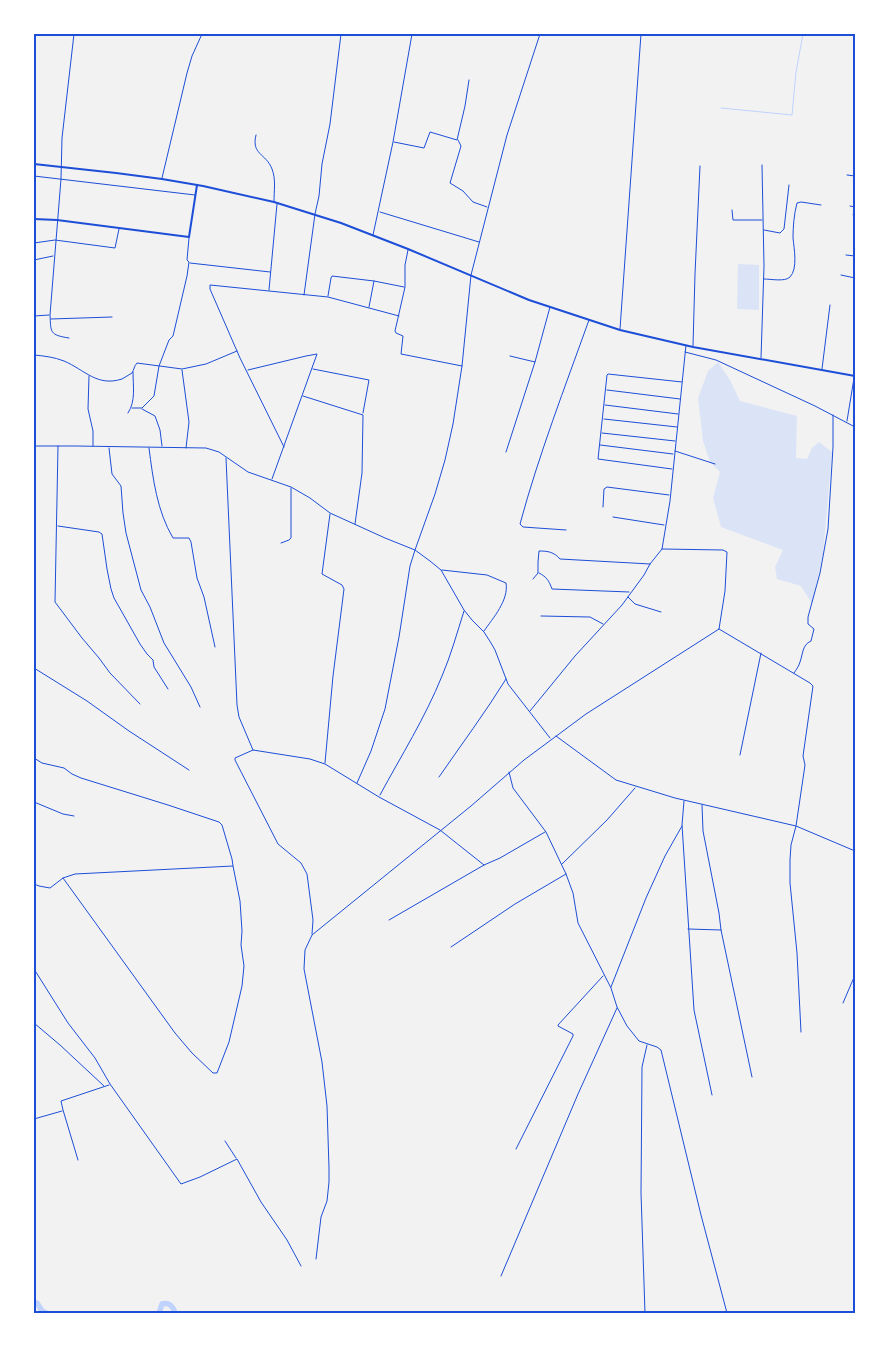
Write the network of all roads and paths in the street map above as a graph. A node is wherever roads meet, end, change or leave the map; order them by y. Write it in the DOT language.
graph roads {
  1 [pos="74,34"];
  2 [pos="202,34"];
  3 [pos="341,34"];
  4 [pos="412,34"];
  5 [pos="540,34"];
  6 [pos="641,34"];
  7 [pos="469,80"];
  8 [pos="256,135"];
  9 [pos="458,140"];
  10 [pos="393,142"];
  11 [pos="34,164"];
  12 [pos="762,164"];
  13 [pos="700,166"];
  14 [pos="61,167"];
  15 [pos="847,175"];
  16 [pos="34,176"];
  17 [pos="855,176"];
  18 [pos="61,179"];
  19 [pos="162,179"];
  20 [pos="197,185"];
  21 [pos="789,185"];
  22 [pos="195,195"];
  23 [pos="276,203"];
  24 [pos="822,205"];
  25 [pos="850,206"];
  26 [pos="855,207"];
  27 [pos="488,208"];
  28 [pos="732,210"];
  29 [pos="379,212"];
  30 [pos="315,214"];
  31 [pos="34,219"];
  32 [pos="57,220"];
  33 [pos="763,220"];
  34 [pos="119,227"];
  35 [pos="763,230"];
  36 [pos="373,236"];
  37 [pos="189,237"];
  38 [pos="56,240"];
  39 [pos="480,242"];
  40 [pos="34,243"];
  41 [pos="408,249"];
  42 [pos="846,255"];
  43 [pos="54,256"];
  44 [pos="855,256"];
  45 [pos="34,260"];
  46 [pos="189,262"];
  47 [pos="271,272"];
  48 [pos="471,275"];
  49 [pos="841,275"];
  50 [pos="855,278"];
  51 [pos="763,279"];
  52 [pos="374,281"];
  53 [pos="405,287"];
  54 [pos="268,290"];
  55 [pos="304,295"];
  56 [pos="328,297"];
  57 [pos="830,305"];
  58 [pos="550,306"];
  59 [pos="369,308"];
  60 [pos="50,315"];
  61 [pos="34,316"];
  62 [pos="399,316"];
  63 [pos="112,317"];
  64 [pos="50,319"];
  65 [pos="590,319"];
  66 [pos="620,330"];
  67 [pos="69,338"];
  68 [pos="686,345"];
  69 [pos="693,347"];
  70 [pos="238,351"];
  71 [pos="685,352"];
  72 [pos="34,355"];
  73 [pos="510,356"];
  74 [pos="760,359"];
  75 [pos="535,362"];
  76 [pos="158,366"];
  77 [pos="462,366"];
  78 [pos="312,369"];
  79 [pos="182,370"];
  80 [pos="133,371"];
  81 [pos="247,371"];
  82 [pos="822,371"];
  83 [pos="855,372"];
  84 [pos="89,375"];
  85 [pos="855,376"];
  86 [pos="682,382"];
  87 [pos="606,390"];
  88 [pos="302,396"];
  89 [pos="680,399"];
  90 [pos="604,405"];
  91 [pos="132,408"];
  92 [pos="142,408"];
  93 [pos="128,414"];
  94 [pos="363,414"];
  95 [pos="678,414"];
  96 [pos="833,415"];
  97 [pos="603,419"];
  98 [pos="846,422"];
  99 [pos="855,427"];
  100 [pos="677,428"];
  101 [pos="601,433"];
  102 [pos="676,441"];
  103 [pos="58,445"];
  104 [pos="600,445"];
  105 [pos="34,446"];
  106 [pos="93,446"];
  107 [pos="109,447"];
  108 [pos="148,447"];
  109 [pos="284,447"];
  110 [pos="162,448"];
  111 [pos="186,448"];
  112 [pos="506,452"];
  113 [pos="674,452"];
  114 [pos="226,457"];
  115 [pos="715,464"];
  116 [pos="673,469"];
  117 [pos="272,480"];
  118 [pos="292,487"];
  119 [pos="670,495"];
  120 [pos="603,507"];
  121 [pos="330,513"];
  122 [pos="613,517"];
  123 [pos="355,524"];
  124 [pos="665,525"];
  125 [pos="57,526"];
  126 [pos="566,530"];
  127 [pos="281,543"];
  128 [pos="662,549"];
  129 [pos="415,550"];
  130 [pos="650,564"];
  131 [pos="440,570"];
  132 [pos="538,573"];
  133 [pos="533,579"];
  134 [pos="630,592"];
  135 [pos="628,596"];
  136 [pos="464,610"];
  137 [pos="661,612"];
  138 [pos="541,616"];
  139 [pos="604,625"];
  140 [pos="719,629"];
  141 [pos="484,632"];
  142 [pos="215,647"];
  143 [pos="761,653"];
  144 [pos="34,668"];
  145 [pos="794,673"];
  146 [pos="506,679"];
  147 [pos="168,689"];
  148 [pos="140,704"];
  149 [pos="200,706"];
  150 [pos="529,712"];
  151 [pos="556,736"];
  152 [pos="551,740"];
  153 [pos="253,750"];
  154 [pos="740,756"];
  155 [pos="34,758"];
  156 [pos="325,764"];
  157 [pos="188,770"];
  158 [pos="509,771"];
  159 [pos="439,778"];
  160 [pos="357,783"];
  161 [pos="636,787"];
  162 [pos="379,796"];
  163 [pos="684,800"];
  164 [pos="34,802"];
  165 [pos="702,804"];
  166 [pos="74,816"];
  167 [pos="682,825"];
  168 [pos="796,826"];
  169 [pos="440,830"];
  170 [pos="546,832"];
  171 [pos="855,851"];
  172 [pos="484,865"];
  173 [pos="561,865"];
  174 [pos="233,866"];
  175 [pos="566,874"];
  176 [pos="63,878"];
  177 [pos="34,884"];
  178 [pos="389,920"];
  179 [pos="688,929"];
  180 [pos="721,930"];
  181 [pos="312,935"];
  182 [pos="451,947"];
  183 [pos="34,970"];
  184 [pos="604,975"];
  185 [pos="855,975"];
  186 [pos="611,988"];
  187 [pos="843,1003"];
  188 [pos="617,1007"];
  189 [pos="34,1023"];
  190 [pos="801,1032"];
  191 [pos="647,1044"];
  192 [pos="752,1077"];
  193 [pos="110,1084"];
  194 [pos="105,1087"];
  195 [pos="712,1095"];
  196 [pos="63,1110"];
  197 [pos="34,1119"];
  198 [pos="224,1141"];
  199 [pos="516,1149"];
  200 [pos="236,1159"];
  201 [pos="78,1160"];
  202 [pos="316,1259"];
  203 [pos="301,1266"];
  204 [pos="501,1276"];
  205 [pos="644,1313"];
  206 [pos="727,1313"];
  1 -- 14 [label="street"];
  2 -- 19 [label="street"];
  3 -- 30 [label="street"];
  4 -- 10 [label="street"];
  5 -- 27 [label="street"];
  6 -- 66 [label="street"];
  7 -- 9 [label="street"];
  8 -- 23 [label="street"];
  9 -- 10 [label="street"];
  9 -- 27 [label="street"];
  10 -- 29 [label="street"];
  11 -- 14 [label="main road"];
  12 -- 33 [label="street"];
  13 -- 69 [label="street"];
  14 -- 18 [label="street"];
  14 -- 19 [label="main road"];
  15 -- 17 [label="street"];
  16 -- 18 [label="street"];
  18 -- 22 [label="street"];
  18 -- 32 [label="street"];
  19 -- 20 [label="main road"];
  20 -- 22 [label="main road"];
  20 -- 23 [label="main road"];
  21 -- 35 [label="street"];
  22 -- 37 [label="main road"];
  23 -- 30 [label="main road"];
  23 -- 47 [label="street"];
  24 -- 51 [label="street"];
  25 -- 26 [label="street"];
  27 -- 39 [label="street"];
  28 -- 33 [label="street"];
  29 -- 36 [label="street"];
  29 -- 39 [label="street"];
  30 -- 36 [label="main road"];
  30 -- 55 [label="street"];
  31 -- 32 [label="main road"];
  32 -- 34 [label="main road"];
  32 -- 38 [label="street"];
  33 -- 35 [label="street"];
  34 -- 37 [label="main road"];
  34 -- 38 [label="street"];
  35 -- 51 [label="street"];
  36 -- 41 [label="main road"];
  37 -- 46 [label="street"];
  38 -- 40 [label="street"];
  38 -- 43 [label="street"];
  39 -- 48 [label="street"];
  41 -- 48 [label="main road"];
  41 -- 53 [label="street"];
  42 -- 44 [label="street"];
  43 -- 45 [label="street"];
  43 -- 60 [label="street"];
  46 -- 47 [label="street"];
  46 -- 76 [label="street"];
  47 -- 54 [label="street"];
  48 -- 58 [label="main road"];
  48 -- 77 [label="street"];
  49 -- 50 [label="street"];
  51 -- 74 [label="street"];
  52 -- 53 [label="street"];
  52 -- 56 [label="street"];
  52 -- 59 [label="street"];
  53 -- 62 [label="street"];
  54 -- 55 [label="street"];
  54 -- 70 [label="street"];
  55 -- 56 [label="street"];
  56 -- 59 [label="street"];
  57 -- 82 [label="street"];
  58 -- 65 [label="main road"];
  58 -- 75 [label="street"];
  59 -- 62 [label="street"];
  60 -- 61 [label="street"];
  60 -- 64 [label="street"];
  62 -- 77 [label="street"];
  63 -- 64 [label="street"];
  64 -- 67 [label="street"];
  65 -- 66 [label="main road"];
  65 -- 126 [label="street"];
  66 -- 68 [label="main road"];
  68 -- 69 [label="main road"];
  68 -- 71 [label="street"];
  69 -- 74 [label="main road"];
  70 -- 79 [label="street"];
  70 -- 81 [label="street"];
  71 -- 86 [label="street"];
  71 -- 96 [label="street"];
  72 -- 84 [label="street"];
  73 -- 75 [label="street"];
  74 -- 82 [label="main road"];
  75 -- 112 [label="street"];
  76 -- 79 [label="street"];
  76 -- 80 [label="street"];
  76 -- 92 [label="street"];
  77 -- 129 [label="street"];
  78 -- 81 [label="street"];
  78 -- 88 [label="street"];
  78 -- 94 [label="street"];
  79 -- 111 [label="street"];
  80 -- 84 [label="street"];
  80 -- 91 [label="street"];
  81 -- 109 [label="street"];
  82 -- 85 [label="main road"];
  83 -- 85 [label="street"];
  84 -- 106 [label="street"];
  85 -- 98 [label="street"];
  86 -- 87 [label="street"];
  86 -- 89 [label="street"];
  87 -- 89 [label="street"];
  87 -- 90 [label="street"];
  88 -- 94 [label="street"];
  88 -- 109 [label="street"];
  89 -- 95 [label="street"];
  90 -- 95 [label="street"];
  90 -- 97 [label="street"];
  91 -- 92 [label="street"];
  91 -- 93 [label="street"];
  92 -- 110 [label="street"];
  94 -- 123 [label="street"];
  95 -- 100 [label="street"];
  96 -- 98 [label="street"];
  96 -- 145 [label="street"];
  97 -- 100 [label="street"];
  97 -- 101 [label="street"];
  98 -- 99 [label="street"];
  100 -- 102 [label="street"];
  101 -- 102 [label="street"];
  101 -- 104 [label="street"];
  102 -- 113 [label="street"];
  103 -- 105 [label="street"];
  103 -- 106 [label="street"];
  103 -- 125 [label="street"];
  104 -- 113 [label="street"];
  104 -- 116 [label="street"];
  106 -- 107 [label="street"];
  107 -- 108 [label="street"];
  107 -- 149 [label="street"];
  108 -- 110 [label="street"];
  108 -- 142 [label="street"];
  109 -- 117 [label="street"];
  110 -- 111 [label="street"];
  111 -- 114 [label="street"];
  113 -- 115 [label="street"];
  113 -- 116 [label="street"];
  114 -- 117 [label="street"];
  114 -- 153 [label="street"];
  116 -- 119 [label="street"];
  117 -- 118 [label="street"];
  118 -- 121 [label="street"];
  118 -- 127 [label="street"];
  119 -- 120 [label="street"];
  119 -- 124 [label="street"];
  121 -- 123 [label="street"];
  121 -- 156 [label="street"];
  122 -- 124 [label="street"];
  123 -- 129 [label="street"];
  124 -- 128 [label="street"];
  125 -- 147 [label="street"];
  125 -- 148 [label="street"];
  128 -- 130 [label="street"];
  128 -- 140 [label="street"];
  129 -- 131 [label="street"];
  129 -- 160 [label="street"];
  130 -- 132 [label="street"];
  130 -- 134 [label="street"];
  131 -- 136 [label="street"];
  131 -- 141 [label="street"];
  132 -- 133 [label="street"];
  132 -- 134 [label="street"];
  134 -- 135 [label="street"];
  135 -- 137 [label="street"];
  135 -- 139 [label="street"];
  136 -- 141 [label="street"];
  136 -- 162 [label="street"];
  138 -- 139 [label="street"];
  139 -- 150 [label="street"];
  140 -- 143 [label="street"];
  140 -- 151 [label="street"];
  141 -- 146 [label="street"];
  143 -- 145 [label="street"];
  143 -- 154 [label="street"];
  144 -- 157 [label="street"];
  145 -- 168 [label="street"];
  146 -- 150 [label="street"];
  146 -- 159 [label="street"];
  150 -- 152 [label="street"];
  151 -- 152 [label="street"];
  151 -- 161 [label="street"];
  152 -- 158 [label="street"];
  153 -- 156 [label="street"];
  153 -- 181 [label="street"];
  155 -- 174 [label="street"];
  156 -- 160 [label="street"];
  158 -- 169 [label="street"];
  158 -- 170 [label="street"];
  160 -- 162 [label="street"];
  161 -- 163 [label="street"];
  161 -- 173 [label="street"];
  162 -- 169 [label="street"];
  163 -- 165 [label="street"];
  163 -- 167 [label="street"];
  164 -- 166 [label="street"];
  165 -- 168 [label="street"];
  165 -- 180 [label="street"];
  167 -- 179 [label="street"];
  167 -- 186 [label="street"];
  168 -- 171 [label="street"];
  168 -- 190 [label="street"];
  169 -- 172 [label="street"];
  169 -- 181 [label="street"];
  170 -- 172 [label="street"];
  170 -- 173 [label="street"];
  172 -- 178 [label="street"];
  173 -- 175 [label="street"];
  174 -- 176 [label="street"];
  174 -- 176 [label="street"];
  175 -- 182 [label="street"];
  175 -- 184 [label="street"];
  176 -- 177 [label="street"];
  179 -- 180 [label="street"];
  179 -- 195 [label="street"];
  180 -- 192 [label="street"];
  181 -- 202 [label="street"];
  183 -- 193 [label="street"];
  184 -- 186 [label="street"];
  184 -- 199 [label="street"];
  185 -- 187 [label="street"];
  186 -- 188 [label="street"];
  188 -- 191 [label="street"];
  188 -- 204 [label="street"];
  189 -- 194 [label="street"];
  191 -- 205 [label="street"];
  191 -- 206 [label="street"];
  193 -- 194 [label="street"];
  193 -- 200 [label="street"];
  194 -- 196 [label="street"];
  196 -- 197 [label="street"];
  196 -- 201 [label="street"];
  198 -- 200 [label="street"];
  200 -- 203 [label="street"];
}
